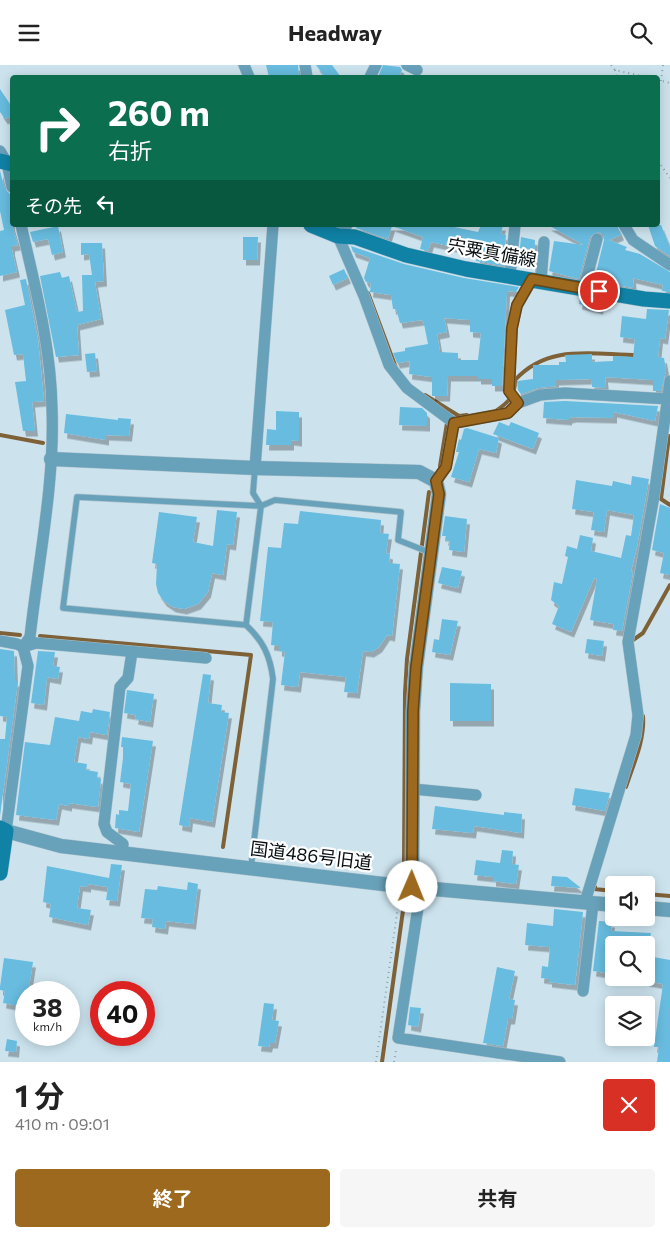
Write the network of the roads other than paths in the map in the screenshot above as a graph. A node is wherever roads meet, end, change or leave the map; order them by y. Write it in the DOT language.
graph roads {
  1 [pos="5,160"];
  2 [pos="10,179"];
  3 [pos="21,227"];
  4 [pos="273,227"];
  5 [pos="324,227"];
  6 [pos="515,227"];
  7 [pos="625,227"];
  8 [pos="343,230"];
  9 [pos="596,239"];
  10 [pos="544,242"];
  11 [pos="670,265"];
  12 [pos="510,275"];
  13 [pos="537,280"];
  14 [pos="584,289"];
  15 [pos="670,301"];
  16 [pos="670,381"];
  17 [pos="668,399"];
  18 [pos="518,403"];
  19 [pos="454,423"];
  20 [pos="51,459"];
  21 [pos="255,468"];
  22 [pos="436,481"];
  23 [pos="261,506"];
  24 [pos="424,551"];
  25 [pos="246,625"];
  26 [pos="0,641"];
  27 [pos="23,647"];
  28 [pos="132,651"];
  29 [pos="206,658"];
  30 [pos="413,789"];
  31 [pos="476,795"];
  32 [pos="3,830"];
  33 [pos="122,853"];
  34 [pos="251,867"];
  35 [pos="0,873"];
  36 [pos="411,887"];
  37 [pos="589,903"];
  38 [pos="605,904"];
  39 [pos="655,909"];
  40 [pos="670,910"];
  41 [pos="583,991"];
  42 [pos="560,1062"];
  1 -- 2 [label="street"];
  3 -- 20 [label="street"];
  4 -- 21 [label="street"];
  5 -- 8 [label="main road, 宍粟真備線"];
  6 -- 12 [label="street"];
  7 -- 11 [label="street"];
  8 -- 12 [label="main road, 宍粟真備線"];
  8 -- 19 [label="street"];
  9 -- 14 [label="street"];
  10 -- 13 [label="street"];
  12 -- 13 [label="main road, 宍粟真備線"];
  13 -- 14 [label="main road, 宍粟真備線"];
  13 -- 18 [label="street"];
  14 -- 15 [label="main road, 宍粟真備線"];
  16 -- 17 [label="street"];
  17 -- 18 [label="street"];
  17 -- 37 [label="street"];
  18 -- 19 [label="street"];
  19 -- 22 [label="street"];
  20 -- 21 [label="street"];
  20 -- 27 [label="street"];
  21 -- 22 [label="street"];
  21 -- 23 [label="lane"];
  22 -- 24 [label="street"];
  23 -- 24 [label="lane"];
  23 -- 25 [label="lane"];
  23 -- 25 [label="lane"];
  24 -- 30 [label="street"];
  25 -- 34 [label="lane"];
  26 -- 27 [label="street"];
  27 -- 28 [label="street"];
  27 -- 32 [label="street"];
  28 -- 29 [label="street"];
  28 -- 33 [label="street"];
  30 -- 31 [label="street"];
  30 -- 36 [label="street"];
  32 -- 33 [label="street, 国道486号旧道"];
  32 -- 35 [label="main road"];
  33 -- 34 [label="street, 国道486号旧道"];
  34 -- 36 [label="street, 国道486号旧道"];
  36 -- 37 [label="street, 国道486号旧道"];
  36 -- 42 [label="street"];
  37 -- 38 [label="street, 国道486号旧道"];
  37 -- 41 [label="street"];
  39 -- 40 [label="street"];
}
